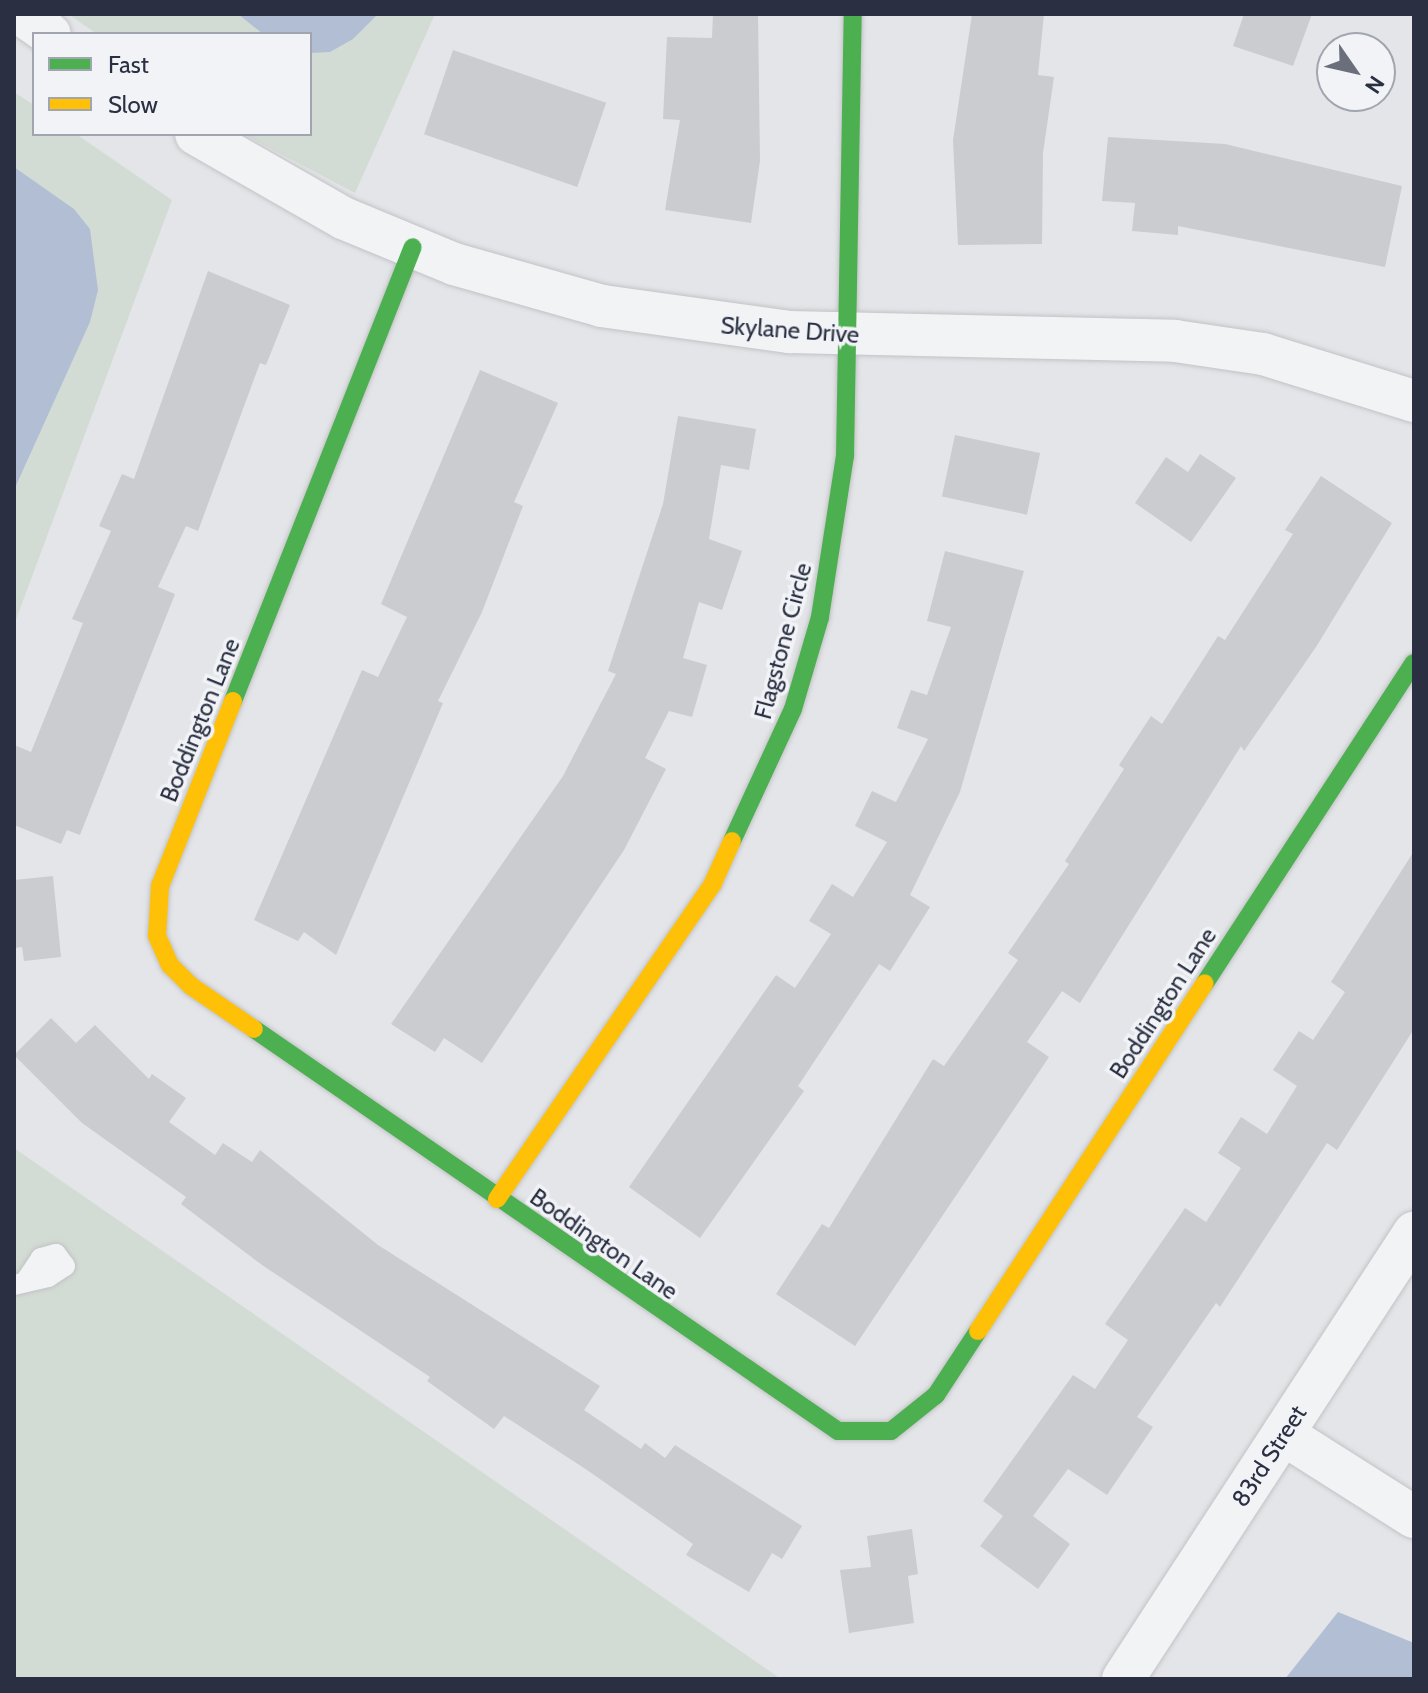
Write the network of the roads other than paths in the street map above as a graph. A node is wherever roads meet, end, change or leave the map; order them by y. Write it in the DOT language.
graph roads {
  1 [pos="21,14"];
  2 [pos="853,14"];
  3 [pos="47,32"];
  4 [pos="200,136"];
  5 [pos="413,247"];
  6 [pos="851,335"];
  7 [pos="1414,401"];
  8 [pos="1414,663"];
  9 [pos="497,1199"];
  10 [pos="1414,1233"];
  11 [pos="1283,1434"];
  12 [pos="1414,1517"];
  13 [pos="1123,1679"];
  1 -- 3 [label="street"];
  2 -- 6 [label="street, Flagstone Circle"];
  4 -- 5 [label="street, Skylane Drive"];
  5 -- 6 [label="street, Skylane Drive"];
  5 -- 9 [label="street, Boddington Lane"];
  6 -- 7 [label="street, Skylane Drive"];
  6 -- 9 [label="street, Flagstone Circle"];
  8 -- 9 [label="street, Boddington Lane"];
  10 -- 11 [label="street, 83rd Street"];
  11 -- 12 [label="street"];
  11 -- 13 [label="street, 83rd Street"];
}
